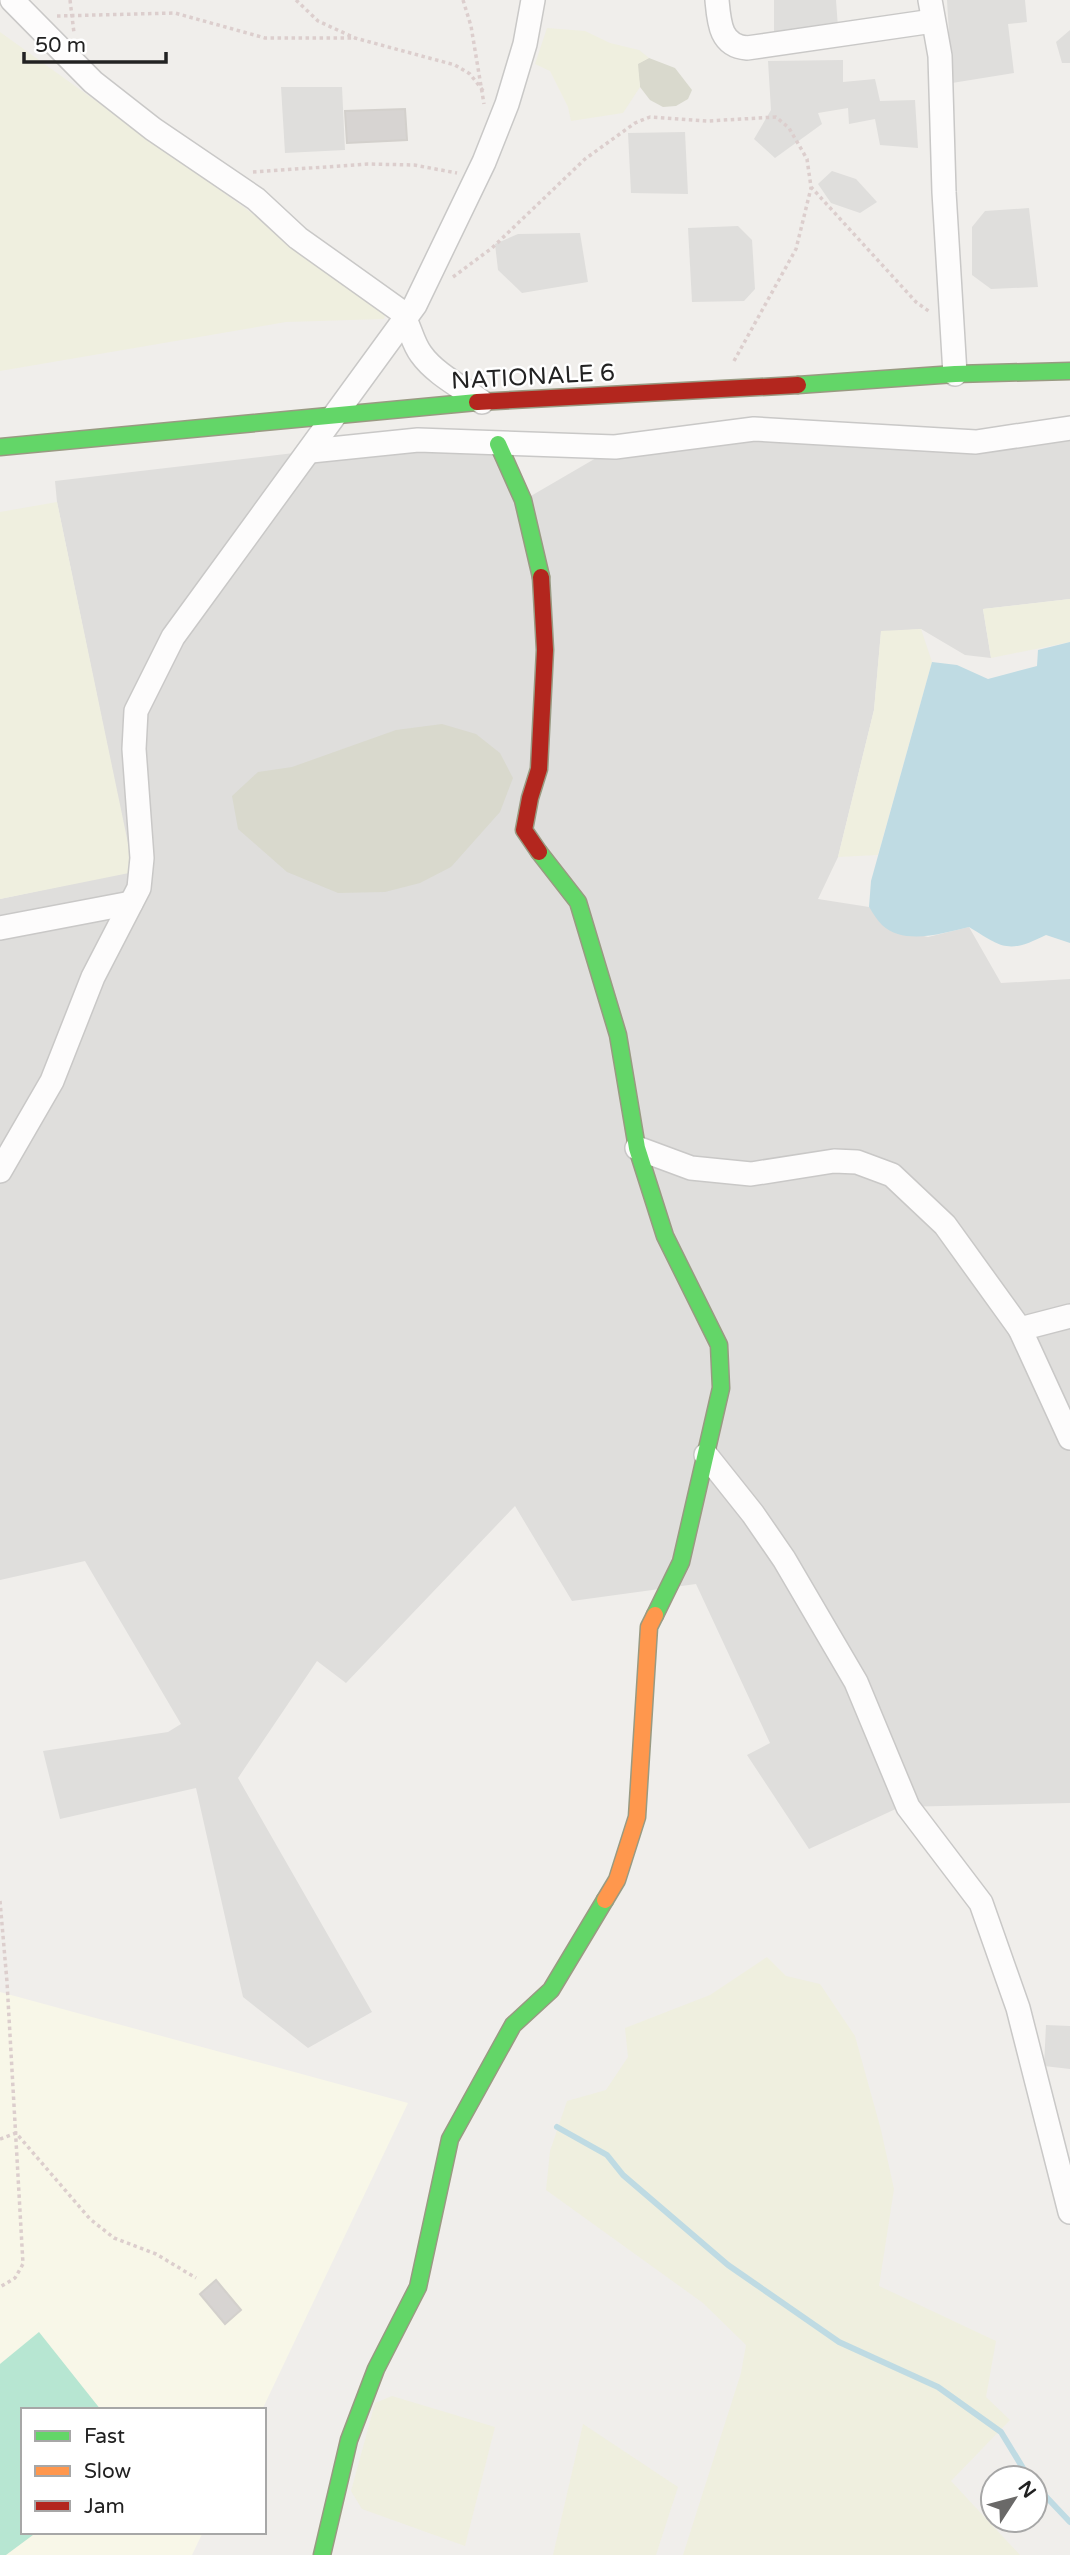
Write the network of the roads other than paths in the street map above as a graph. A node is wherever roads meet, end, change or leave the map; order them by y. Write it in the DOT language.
graph roads {
  1 [pos="533,0"];
  2 [pos="717,0"];
  3 [pos="20,8"];
  4 [pos="931,11"];
  5 [pos="406,318"];
  6 [pos="1070,371"];
  7 [pos="956,374"];
  8 [pos="482,402"];
  9 [pos="339,413"];
  10 [pos="1070,428"];
  11 [pos="498,443"];
  12 [pos="0,447"];
  13 [pos="311,451"];
  14 [pos="131,903"];
  15 [pos="0,928"];
  16 [pos="637,1148"];
  17 [pos="0,1171"];
  18 [pos="1070,1316"];
  19 [pos="1020,1328"];
  20 [pos="1070,1438"];
  21 [pos="706,1455"];
  22 [pos="1070,2212"];
  23 [pos="321,2555"];
  1 -- 5 [label="street"];
  2 -- 4 [label="street"];
  3 -- 5 [label="street"];
  4 -- 7 [label="street"];
  5 -- 8 [label="street"];
  5 -- 9 [label="street"];
  6 -- 7 [label="street, NATIONALE 6"];
  7 -- 8 [label="street, NATIONALE 6"];
  8 -- 9 [label="street, NATIONALE 6"];
  9 -- 12 [label="street, NATIONALE 6"];
  9 -- 13 [label="street"];
  10 -- 11 [label="street"];
  11 -- 13 [label="street"];
  11 -- 16 [label="street"];
  13 -- 14 [label="street"];
  14 -- 15 [label="street"];
  14 -- 17 [label="street"];
  16 -- 19 [label="street"];
  16 -- 21 [label="street"];
  18 -- 19 [label="street"];
  19 -- 20 [label="street"];
  21 -- 22 [label="street"];
  21 -- 23 [label="street"];
}
